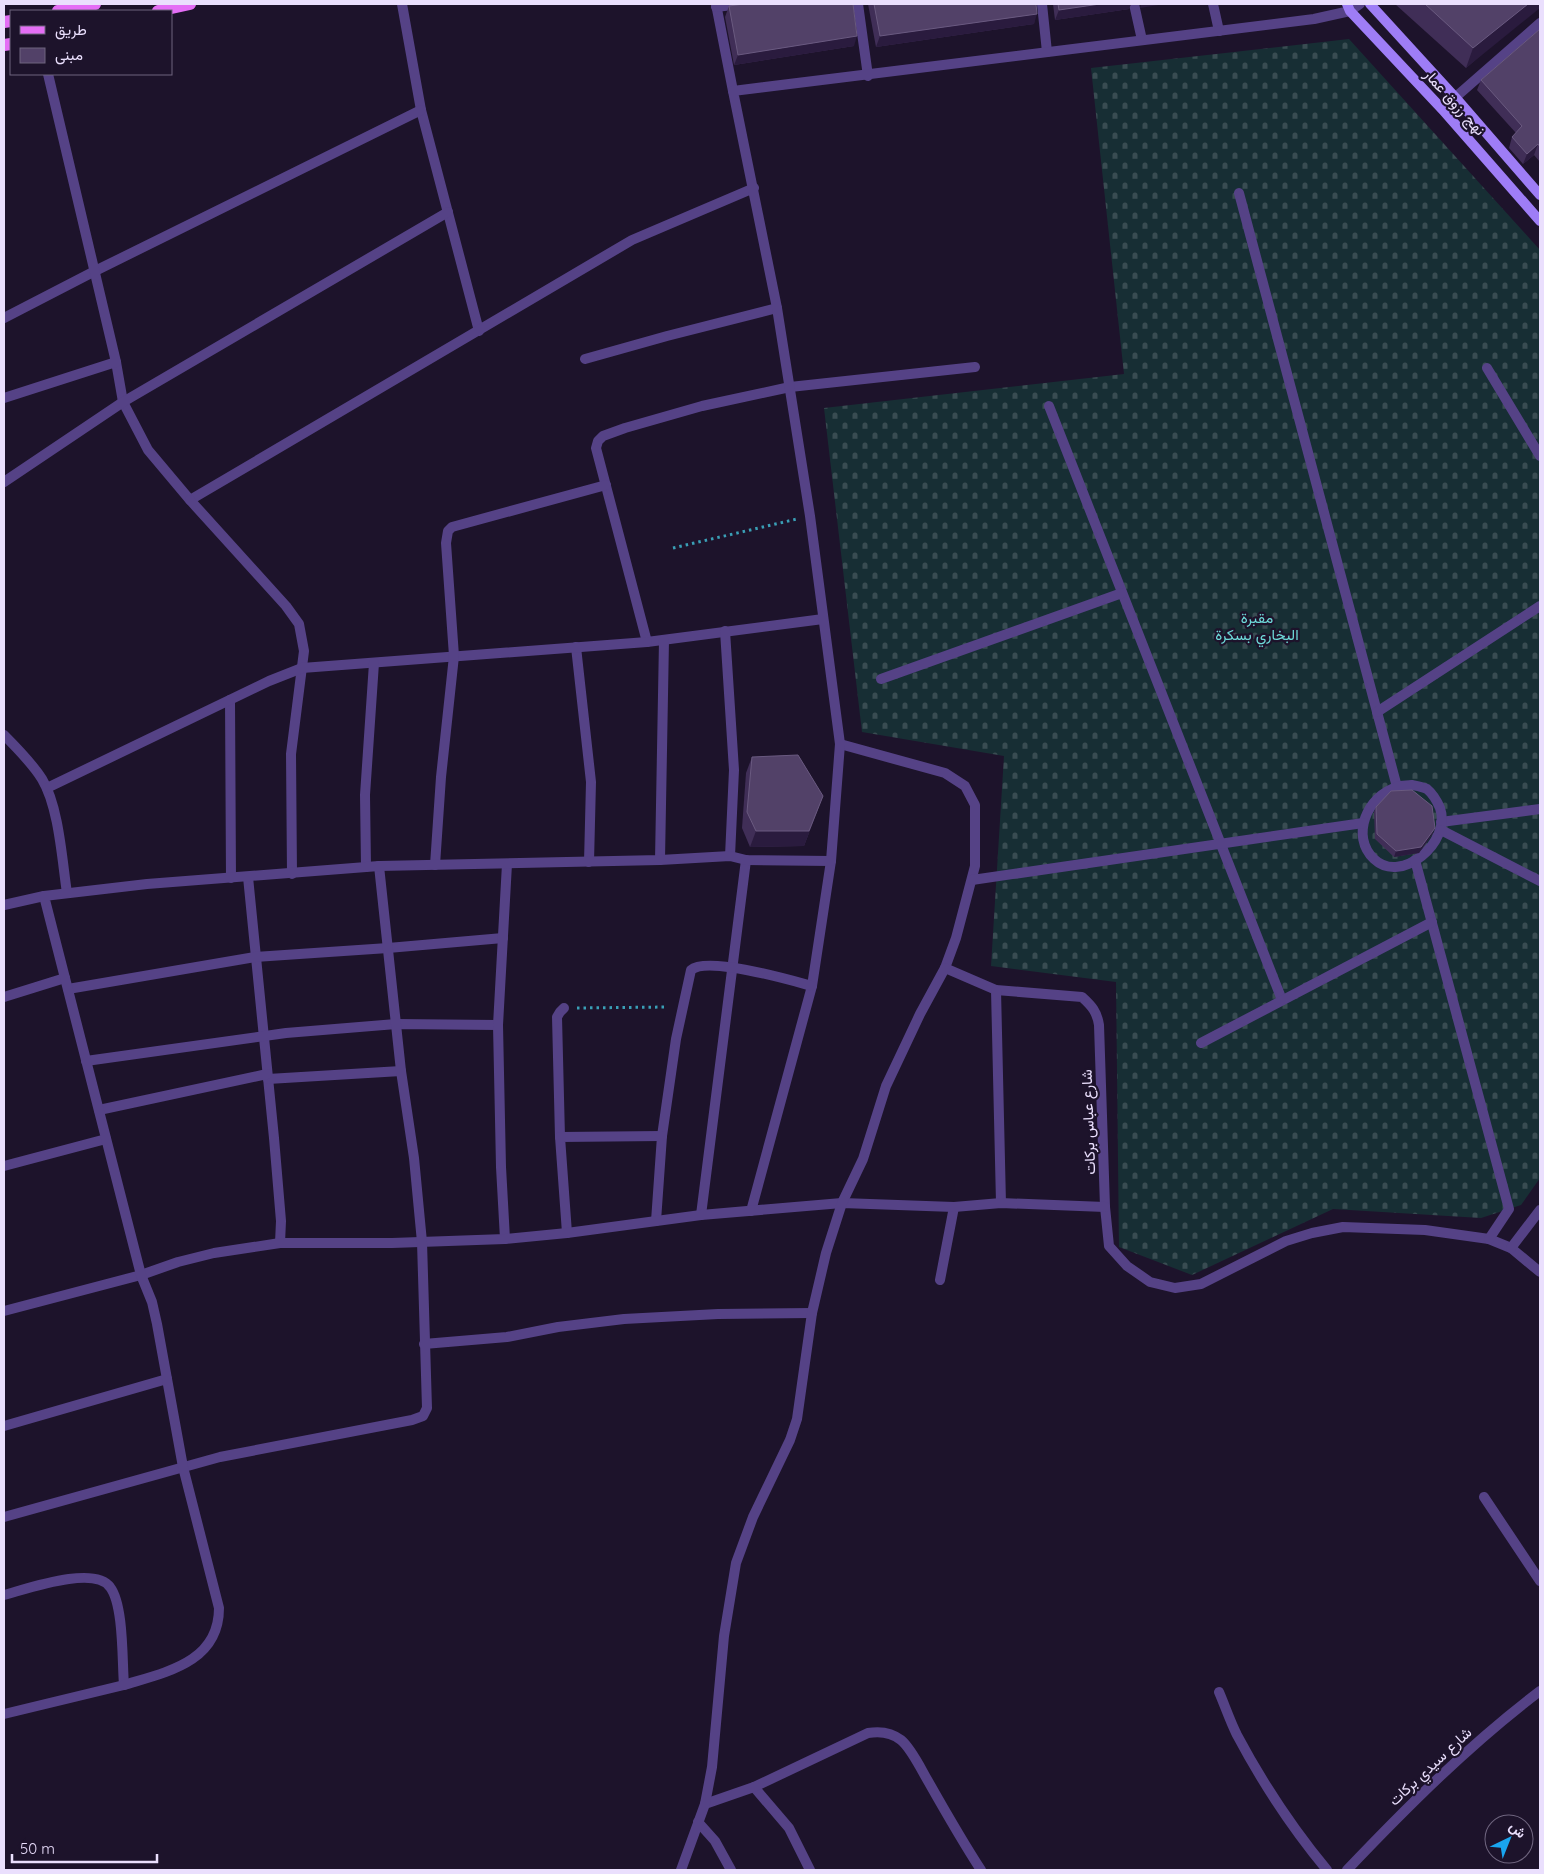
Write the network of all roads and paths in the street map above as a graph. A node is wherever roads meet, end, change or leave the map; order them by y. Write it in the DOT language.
graph roads {
  1 [pos="95,4"];
  2 [pos="190,4"];
  3 [pos="402,4"];
  4 [pos="742,4"];
  5 [pos="858,4"];
  6 [pos="1042,4"];
  7 [pos="1134,4"];
  8 [pos="1214,4"];
  9 [pos="1360,4"];
  10 [pos="1370,4"];
  11 [pos="716,5"];
  12 [pos="1348,7"];
  13 [pos="63,10"];
  14 [pos="163,10"];
  15 [pos="1540,23"];
  16 [pos="1220,31"];
  17 [pos="1142,40"];
  18 [pos="1047,52"];
  19 [pos="48,75"];
  20 [pos="868,76"];
  21 [pos="733,91"];
  22 [pos="1455,97"];
  23 [pos="1442,109"];
  24 [pos="421,110"];
  25 [pos="754,188"];
  26 [pos="1239,193"];
  27 [pos="1540,195"];
  28 [pos="448,212"];
  29 [pos="1540,221"];
  30 [pos="95,271"];
  31 [pos="777,308"];
  32 [pos="4,318"];
  33 [pos="479,331"];
  34 [pos="585,359"];
  35 [pos="116,362"];
  36 [pos="975,367"];
  37 [pos="1488,368"];
  38 [pos="790,387"];
  39 [pos="4,398"];
  40 [pos="123,402"];
  41 [pos="1048,406"];
  42 [pos="1540,456"];
  43 [pos="4,482"];
  44 [pos="606,485"];
  45 [pos="190,500"];
  46 [pos="810,516"];
  47 [pos="672,548"];
  48 [pos="1122,593"];
  49 [pos="1540,606"];
  50 [pos="823,619"];
  51 [pos="725,630"];
  52 [pos="664,640"];
  53 [pos="647,642"];
  54 [pos="576,647"];
  55 [pos="454,656"];
  56 [pos="374,662"];
  57 [pos="302,668"];
  58 [pos="881,679"];
  59 [pos="230,700"];
  60 [pos="1377,712"];
  61 [pos="4,735"];
  62 [pos="840,744"];
  63 [pos="1397,787"];
  64 [pos="46,788"];
  65 [pos="1540,809"];
  66 [pos="1363,823"];
  67 [pos="1441,826"];
  68 [pos="1221,844"];
  69 [pos="730,856"];
  70 [pos="660,860"];
  71 [pos="746,860"];
  72 [pos="1415,860"];
  73 [pos="831,861"];
  74 [pos="589,862"];
  75 [pos="507,864"];
  76 [pos="379,866"];
  77 [pos="435,866"];
  78 [pos="366,867"];
  79 [pos="292,874"];
  80 [pos="248,877"];
  81 [pos="231,878"];
  82 [pos="972,880"];
  83 [pos="1540,881"];
  84 [pos="66,893"];
  85 [pos="44,896"];
  86 [pos="4,905"];
  87 [pos="1432,922"];
  88 [pos="504,938"];
  89 [pos="388,948"];
  90 [pos="255,957"];
  91 [pos="733,967"];
  92 [pos="945,968"];
  93 [pos="65,978"];
  94 [pos="812,986"];
  95 [pos="68,990"];
  96 [pos="996,990"];
  97 [pos="4,997"];
  98 [pos="1282,1000"];
  99 [pos="683,1007"];
  100 [pos="564,1008"];
  101 [pos="396,1024"];
  102 [pos="498,1025"];
  103 [pos="263,1036"];
  104 [pos="1201,1043"];
  105 [pos="86,1061"];
  106 [pos="401,1071"];
  107 [pos="268,1077"];
  108 [pos="99,1110"];
  109 [pos="662,1136"];
  110 [pos="560,1137"];
  111 [pos="106,1140"];
  112 [pos="4,1163"];
  113 [pos="842,1202"];
  114 [pos="1002,1203"];
  115 [pos="954,1207"];
  116 [pos="1105,1207"];
  117 [pos="1540,1210"];
  118 [pos="751,1211"];
  119 [pos="701,1215"];
  120 [pos="656,1221"];
  121 [pos="567,1233"];
  122 [pos="505,1239"];
  123 [pos="1489,1239"];
  124 [pos="422,1242"];
  125 [pos="280,1243"];
  126 [pos="1511,1248"];
  127 [pos="1540,1272"];
  128 [pos="141,1275"];
  129 [pos="940,1280"];
  130 [pos="4,1311"];
  131 [pos="812,1313"];
  132 [pos="424,1344"];
  133 [pos="166,1378"];
  134 [pos="4,1426"];
  135 [pos="183,1467"];
  136 [pos="1484,1496"];
  137 [pos="4,1517"];
  138 [pos="1540,1581"];
  139 [pos="4,1595"];
  140 [pos="124,1685"];
  141 [pos="1540,1691"];
  142 [pos="1219,1692"];
  143 [pos="4,1714"];
  144 [pos="754,1787"];
  145 [pos="705,1804"];
  146 [pos="698,1822"];
  147 [pos="681,1870"];
  148 [pos="731,1870"];
  149 [pos="810,1870"];
  150 [pos="981,1870"];
  151 [pos="1327,1870"];
  152 [pos="1347,1870"];
  1 -- 13 [label="main road"];
  2 -- 14 [label="main road"];
  3 -- 24 [label="street"];
  4 -- 11 [label="street"];
  5 -- 20 [label="street"];
  6 -- 18 [label="street"];
  7 -- 17 [label="street"];
  8 -- 16 [label="street"];
  9 -- 12 [label="street"];
  10 -- 22 [label="main road, نهج رزوق عمار"];
  11 -- 21 [label="street"];
  12 -- 16 [label="street"];
  12 -- 23 [label="main road, نهج رزوق عمار"];
  15 -- 22 [label="street"];
  16 -- 17 [label="street"];
  17 -- 18 [label="street"];
  18 -- 20 [label="street"];
  19 -- 30 [label="street"];
  20 -- 21 [label="street"];
  21 -- 25 [label="street"];
  22 -- 23 [label="street"];
  22 -- 27 [label="main road, نهج رزوق عمار"];
  23 -- 29 [label="main road, نهج رزوق عمار"];
  24 -- 28 [label="street"];
  24 -- 30 [label="street"];
  25 -- 31 [label="street"];
  25 -- 33 [label="street"];
  26 -- 60 [label="street"];
  28 -- 33 [label="street"];
  28 -- 40 [label="street"];
  30 -- 32 [label="street"];
  30 -- 35 [label="street"];
  31 -- 34 [label="street"];
  31 -- 38 [label="street"];
  33 -- 45 [label="street"];
  35 -- 39 [label="street"];
  35 -- 40 [label="street"];
  36 -- 38 [label="street"];
  37 -- 42 [label="street"];
  38 -- 44 [label="street"];
  38 -- 46 [label="street"];
  40 -- 43 [label="street"];
  40 -- 45 [label="street"];
  41 -- 48 [label="street"];
  44 -- 53 [label="street"];
  44 -- 55 [label="street"];
  45 -- 57 [label="street"];
  46 -- 47 [label="path"];
  46 -- 50 [label="street"];
  48 -- 58 [label="street"];
  48 -- 68 [label="street"];
  49 -- 60 [label="street"];
  50 -- 51 [label="street"];
  50 -- 62 [label="street"];
  51 -- 52 [label="street"];
  51 -- 69 [label="street"];
  52 -- 53 [label="street"];
  52 -- 70 [label="street"];
  53 -- 54 [label="street"];
  54 -- 55 [label="street"];
  54 -- 74 [label="street"];
  55 -- 56 [label="street"];
  55 -- 77 [label="street"];
  56 -- 57 [label="street"];
  56 -- 78 [label="street"];
  57 -- 59 [label="street"];
  57 -- 79 [label="street"];
  59 -- 64 [label="street"];
  59 -- 81 [label="street"];
  60 -- 63 [label="street"];
  61 -- 64 [label="street"];
  62 -- 73 [label="street"];
  62 -- 82 [label="street"];
  63 -- 66 [label="street"];
  63 -- 67 [label="street"];
  64 -- 84 [label="street"];
  65 -- 67 [label="street"];
  66 -- 68 [label="street"];
  66 -- 72 [label="street"];
  67 -- 72 [label="street"];
  67 -- 83 [label="street"];
  68 -- 82 [label="street"];
  68 -- 98 [label="street"];
  69 -- 70 [label="street"];
  69 -- 71 [label="street"];
  70 -- 74 [label="street"];
  71 -- 73 [label="street"];
  71 -- 91 [label="street"];
  72 -- 87 [label="street"];
  73 -- 94 [label="street"];
  74 -- 75 [label="street"];
  75 -- 77 [label="street"];
  75 -- 88 [label="street"];
  76 -- 77 [label="street"];
  76 -- 78 [label="street"];
  76 -- 89 [label="street"];
  78 -- 79 [label="street"];
  79 -- 80 [label="street"];
  80 -- 81 [label="street"];
  80 -- 90 [label="street"];
  81 -- 84 [label="street"];
  82 -- 92 [label="street"];
  84 -- 85 [label="street"];
  85 -- 86 [label="street"];
  85 -- 93 [label="street"];
  87 -- 98 [label="street"];
  87 -- 123 [label="street"];
  88 -- 89 [label="street"];
  88 -- 102 [label="street"];
  89 -- 90 [label="street"];
  89 -- 101 [label="street"];
  90 -- 95 [label="street"];
  90 -- 103 [label="street"];
  91 -- 94 [label="street"];
  91 -- 99 [label="street"];
  91 -- 119 [label="street"];
  92 -- 96 [label="street, شارع عباس بركات"];
  92 -- 113 [label="street"];
  93 -- 95 [label="street"];
  93 -- 97 [label="street"];
  94 -- 118 [label="street"];
  95 -- 105 [label="street"];
  96 -- 114 [label="street"];
  96 -- 116 [label="street, شارع عباس بركات"];
  98 -- 104 [label="street"];
  99 -- 100 [label="path"];
  99 -- 109 [label="street"];
  100 -- 110 [label="street"];
  101 -- 102 [label="street"];
  101 -- 103 [label="street"];
  101 -- 106 [label="street"];
  102 -- 122 [label="street"];
  103 -- 105 [label="street"];
  103 -- 107 [label="street"];
  105 -- 108 [label="street"];
  106 -- 107 [label="street"];
  106 -- 124 [label="street"];
  107 -- 108 [label="street"];
  107 -- 125 [label="street"];
  108 -- 111 [label="street"];
  109 -- 110 [label="street"];
  109 -- 120 [label="street"];
  110 -- 121 [label="street"];
  111 -- 112 [label="street"];
  111 -- 128 [label="street"];
  113 -- 115 [label="street"];
  113 -- 118 [label="street"];
  113 -- 131 [label="street"];
  114 -- 115 [label="street"];
  114 -- 116 [label="street"];
  115 -- 129 [label="street"];
  116 -- 123 [label="street, شارع عباس بركات"];
  117 -- 126 [label="street"];
  118 -- 119 [label="street"];
  119 -- 120 [label="street"];
  120 -- 121 [label="street"];
  121 -- 122 [label="street"];
  122 -- 124 [label="street"];
  123 -- 126 [label="street, شارع عباس بركات"];
  124 -- 125 [label="street"];
  124 -- 132 [label="street"];
  125 -- 128 [label="street"];
  126 -- 127 [label="street, شارع عباس بركات"];
  128 -- 130 [label="street"];
  128 -- 133 [label="street"];
  131 -- 132 [label="street"];
  131 -- 145 [label="street"];
  132 -- 135 [label="street"];
  133 -- 134 [label="street"];
  133 -- 135 [label="street"];
  135 -- 137 [label="street"];
  135 -- 140 [label="street"];
  136 -- 138 [label="street"];
  139 -- 140 [label="street"];
  140 -- 143 [label="street"];
  141 -- 152 [label="street, شارع سيدي بركات"];
  142 -- 151 [label="street"];
  144 -- 145 [label="street"];
  144 -- 149 [label="street"];
  144 -- 150 [label="street"];
  145 -- 146 [label="street"];
  146 -- 147 [label="street"];
  146 -- 148 [label="street"];
}
